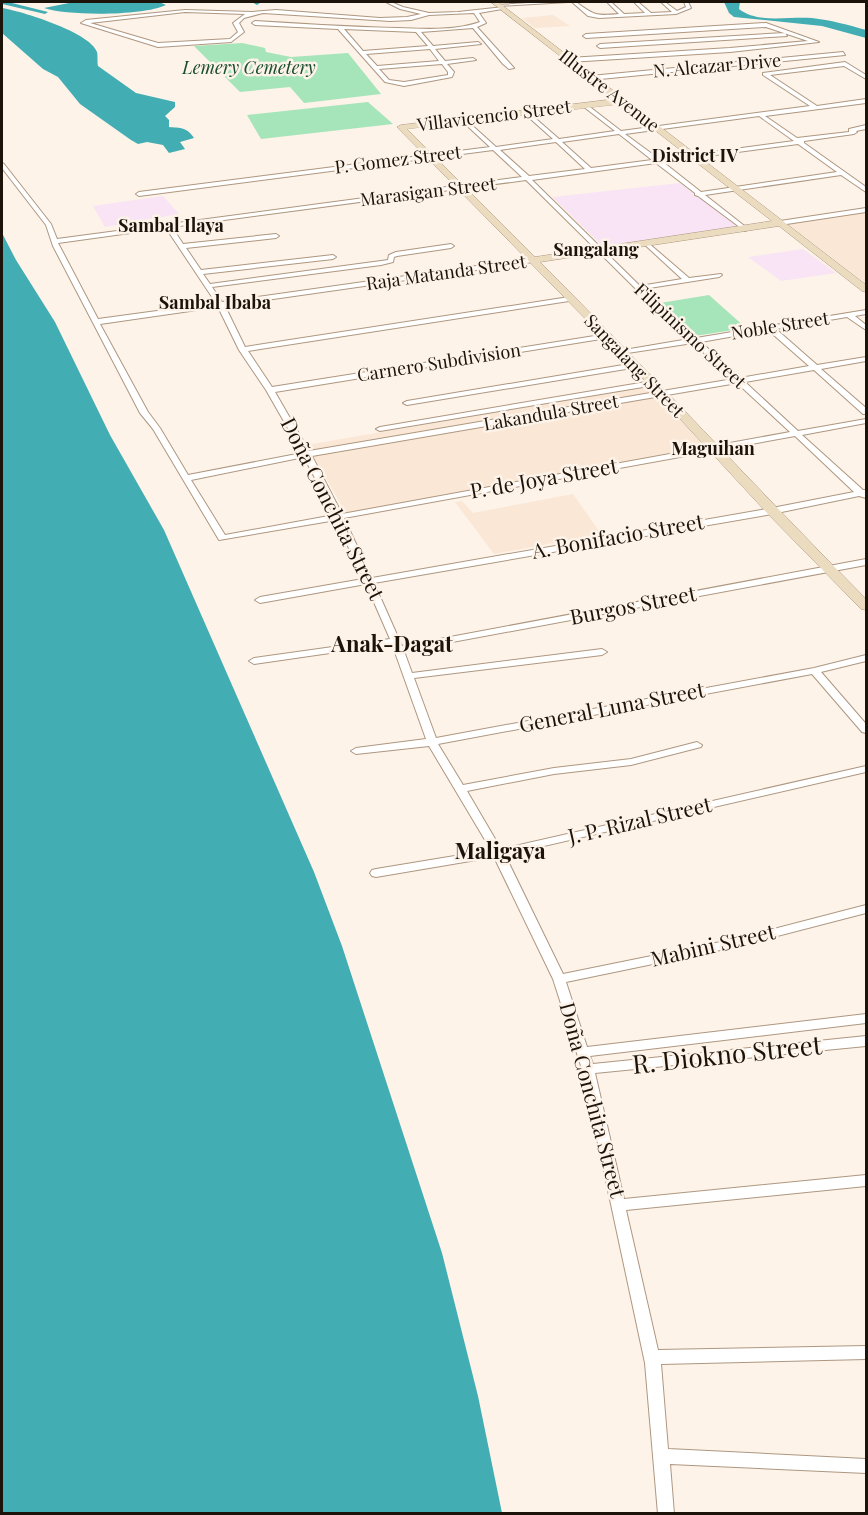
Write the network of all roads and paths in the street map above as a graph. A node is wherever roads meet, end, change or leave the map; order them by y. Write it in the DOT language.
graph roads {
  1 [pos="388,2"];
  2 [pos="566,2"];
  3 [pos="574,2"];
  4 [pos="609,2"];
  5 [pos="636,2"];
  6 [pos="663,2"];
  7 [pos="686,2"];
  8 [pos="498,5"];
  9 [pos="475,11"];
  10 [pos="262,13"];
  11 [pos="676,13"];
  12 [pos="428,14"];
  13 [pos="649,14"];
  14 [pos="623,16"];
  15 [pos="255,23"];
  16 [pos="339,27"];
  17 [pos="475,28"];
  18 [pos="418,31"];
  19 [pos="793,34"];
  20 [pos="478,44"];
  21 [pos="600,46"];
  22 [pos="431,48"];
  23 [pos="361,53"];
  24 [pos="843,54"];
  25 [pos="614,57"];
  26 [pos="474,60"];
  27 [pos="569,60"];
  28 [pos="444,63"];
  29 [pos="375,68"];
  30 [pos="512,68"];
  31 [pos="590,78"];
  32 [pos="867,78"];
  33 [pos="867,99"];
  34 [pos="623,101"];
  35 [pos="586,106"];
  36 [pos="812,106"];
  37 [pos="527,112"];
  38 [pos="758,112"];
  39 [pos="465,120"];
  40 [pos="654,125"];
  41 [pos="401,127"];
  42 [pos="867,127"];
  43 [pos="618,132"];
  44 [pos="558,140"];
  45 [pos="800,141"];
  46 [pos="495,148"];
  47 [pos="694,156"];
  48 [pos="431,157"];
  49 [pos="655,162"];
  50 [pos="2,165"];
  51 [pos="591,171"];
  52 [pos="844,173"];
  53 [pos="529,180"];
  54 [pos="460,188"];
  55 [pos="735,188"];
  56 [pos="867,190"];
  57 [pos="139,194"];
  58 [pos="697,194"];
  59 [pos="867,210"];
  60 [pos="780,223"];
  61 [pos="168,226"];
  62 [pos="745,229"];
  63 [pos="276,236"];
  64 [pos="55,241"];
  65 [pos="646,243"];
  66 [pos="182,246"];
  67 [pos="451,246"];
  68 [pos="599,250"];
  69 [pos="333,257"];
  70 [pos="533,260"];
  71 [pos="391,261"];
  72 [pos="199,272"];
  73 [pos="718,275"];
  74 [pos="406,278"];
  75 [pos="687,280"];
  76 [pos="208,285"];
  77 [pos="638,288"];
  78 [pos="867,289"];
  79 [pos="569,300"];
  80 [pos="220,304"];
  81 [pos="867,312"];
  82 [pos="849,315"];
  83 [pos="96,322"];
  84 [pos="769,327"];
  85 [pos="867,328"];
  86 [pos="608,336"];
  87 [pos="693,340"];
  88 [pos="243,350"];
  89 [pos="624,352"];
  90 [pos="867,359"];
  91 [pos="635,365"];
  92 [pos="818,368"];
  93 [pos="739,382"];
  94 [pos="652,383"];
  95 [pos="270,390"];
  96 [pos="663,395"];
  97 [pos="407,403"];
  98 [pos="867,412"];
  99 [pos="867,421"];
  100 [pos="380,429"];
  101 [pos="796,434"];
  102 [pos="714,449"];
  103 [pos="307,454"];
  104 [pos="186,478"];
  105 [pos="865,494"];
  106 [pos="772,511"];
  107 [pos="339,516"];
  108 [pos="867,562"];
  109 [pos="829,569"];
  110 [pos="370,581"];
  111 [pos="260,600"];
  112 [pos="867,606"];
  113 [pos="398,645"];
  114 [pos="602,652"];
  115 [pos="867,658"];
  116 [pos="254,661"];
  117 [pos="814,671"];
  118 [pos="409,676"];
  119 [pos="867,730"];
  120 [pos="432,742"];
  121 [pos="697,746"];
  122 [pos="356,751"];
  123 [pos="867,769"];
  124 [pos="460,789"];
  125 [pos="498,854"];
  126 [pos="376,873"];
  127 [pos="867,909"];
  128 [pos="559,979"];
  129 [pos="867,1017"];
  130 [pos="867,1041"];
  131 [pos="582,1052"];
  132 [pos="588,1069"];
  133 [pos="867,1180"];
  134 [pos="620,1205"];
  135 [pos="867,1352"];
  136 [pos="652,1358"];
  137 [pos="660,1456"];
  138 [pos="867,1466"];
  139 [pos="666,1514"];
  1 -- 12 [label="street"];
  2 -- 8 [label="street"];
  3 -- 14 [label="street"];
  4 -- 14 [label="street"];
  5 -- 13 [label="street"];
  6 -- 11 [label="street"];
  7 -- 11 [label="street"];
  8 -- 9 [label="street"];
  8 -- 27 [label="street, Illustre Avenue"];
  9 -- 12 [label="street"];
  9 -- 17 [label="street"];
  10 -- 10 [label="street"];
  10 -- 12 [label="street"];
  11 -- 13 [label="street"];
  13 -- 14 [label="street"];
  15 -- 16 [label="street"];
  16 -- 18 [label="street"];
  16 -- 23 [label="street"];
  17 -- 18 [label="street"];
  17 -- 30 [label="street"];
  18 -- 22 [label="street"];
  19 -- 21 [label="street"];
  19 -- 21 [label="street"];
  19 -- 25 [label="street"];
  20 -- 22 [label="street"];
  21 -- 25 [label="street"];
  22 -- 23 [label="street"];
  22 -- 28 [label="street"];
  23 -- 29 [label="street"];
  24 -- 31 [label="street, N. Alcazar Drive"];
  25 -- 27 [label="street"];
  26 -- 28 [label="street"];
  27 -- 31 [label="street, Illustre Avenue"];
  28 -- 29 [label="street"];
  28 -- 29 [label="street"];
  31 -- 34 [label="street, Illustre Avenue"];
  32 -- 36 [label="street"];
  33 -- 36 [label="street, P. Gomez Street"];
  34 -- 35 [label="street, Villavicencio Street"];
  34 -- 40 [label="street, Illustre Avenue"];
  35 -- 37 [label="street, Villavicencio Street"];
  35 -- 43 [label="street"];
  36 -- 38 [label="street, P. Gomez Street"];
  37 -- 39 [label="street, Villavicencio Street"];
  37 -- 44 [label="street"];
  38 -- 40 [label="street, P. Gomez Street"];
  38 -- 45 [label="street"];
  39 -- 41 [label="street, Villavicencio Street"];
  39 -- 46 [label="street, Filipinismo Street"];
  40 -- 43 [label="street, P. Gomez Street"];
  40 -- 47 [label="street, Illustre Avenue"];
  41 -- 48 [label="street, Sangalang Street"];
  42 -- 45 [label="street, Marasigan Street"];
  43 -- 44 [label="street, P. Gomez Street"];
  43 -- 49 [label="street"];
  44 -- 46 [label="street, P. Gomez Street"];
  44 -- 51 [label="street"];
  45 -- 47 [label="street, Marasigan Street"];
  45 -- 52 [label="street"];
  46 -- 48 [label="street, P. Gomez Street"];
  46 -- 53 [label="street, Filipinismo Street"];
  47 -- 49 [label="street, Marasigan Street"];
  47 -- 55 [label="street, Illustre Avenue"];
  48 -- 54 [label="street, Sangalang Street"];
  48 -- 57 [label="street, P. Gomez Street"];
  49 -- 51 [label="street, Marasigan Street"];
  49 -- 58 [label="street"];
  50 -- 64 [label="street"];
  51 -- 53 [label="street, Marasigan Street"];
  52 -- 55 [label="street"];
  52 -- 56 [label="street"];
  53 -- 54 [label="street, Marasigan Street"];
  53 -- 68 [label="street, Filipinismo Street"];
  54 -- 61 [label="street, Marasigan Street"];
  54 -- 70 [label="street, Sangalang Street"];
  55 -- 58 [label="street"];
  55 -- 60 [label="street, Illustre Avenue"];
  58 -- 62 [label="street"];
  59 -- 60 [label="street, Raja Matanda Street"];
  60 -- 62 [label="street, Raja Matanda Street"];
  60 -- 78 [label="street, Illustre Avenue"];
  61 -- 64 [label="street, Marasigan Street"];
  61 -- 66 [label="street, Doña Conchita Street"];
  62 -- 65 [label="street, Raja Matanda Street"];
  63 -- 66 [label="street"];
  64 -- 83 [label="street"];
  65 -- 68 [label="street, Raja Matanda Street"];
  65 -- 75 [label="street"];
  66 -- 72 [label="street, Doña Conchita Street"];
  67 -- 71 [label="street"];
  68 -- 70 [label="street, Raja Matanda Street"];
  68 -- 77 [label="street, Filipinismo Street"];
  69 -- 72 [label="street"];
  70 -- 74 [label="street, Raja Matanda Street"];
  70 -- 79 [label="street, Sangalang Street"];
  71 -- 74 [label="street"];
  71 -- 76 [label="street"];
  72 -- 76 [label="street, Doña Conchita Street"];
  73 -- 75 [label="street"];
  74 -- 80 [label="street, Raja Matanda Street"];
  75 -- 77 [label="street"];
  76 -- 80 [label="street, Doña Conchita Street"];
  77 -- 87 [label="street, Filipinismo Street"];
  79 -- 86 [label="street, Sangalang Street"];
  79 -- 88 [label="street"];
  80 -- 83 [label="street, Raja Matanda Street"];
  80 -- 88 [label="street, Doña Conchita Street"];
  81 -- 82 [label="street, Noble Street"];
  82 -- 84 [label="street, Noble Street"];
  82 -- 85 [label="street"];
  83 -- 104 [label="street"];
  84 -- 87 [label="street, Noble Street"];
  84 -- 92 [label="street"];
  86 -- 89 [label="street, Sangalang Street"];
  86 -- 95 [label="street, Carnero Subdivision"];
  87 -- 89 [label="street, Noble Street"];
  87 -- 93 [label="street, Filipinismo Street"];
  88 -- 95 [label="street, Doña Conchita Street"];
  89 -- 91 [label="street, Sangalang Street"];
  90 -- 92 [label="street, Lakandula Street"];
  91 -- 94 [label="street, Sangalang Street"];
  91 -- 97 [label="street"];
  92 -- 93 [label="street, Lakandula Street"];
  92 -- 98 [label="street"];
  93 -- 96 [label="street, Lakandula Street"];
  93 -- 101 [label="street, Filipinismo Street"];
  94 -- 96 [label="street, Sangalang Street"];
  94 -- 100 [label="street"];
  95 -- 103 [label="street, Doña Conchita Street"];
  96 -- 102 [label="street, Sangalang Street"];
  96 -- 103 [label="street, Lakandula Street"];
  99 -- 101 [label="street, P. de Joya Street"];
  101 -- 102 [label="street, P. de Joya Street"];
  101 -- 105 [label="street, Filipinismo Street"];
  102 -- 106 [label="street, Sangalang Street"];
  102 -- 107 [label="street, P. de Joya Street"];
  103 -- 104 [label="street, Lakandula Street"];
  103 -- 107 [label="street, Doña Conchita Street"];
  104 -- 107 [label="street, P. de Joya Street"];
  105 -- 106 [label="street, A. Bonifacio Street"];
  106 -- 109 [label="street, Sangalang Street"];
  106 -- 110 [label="street, A. Bonifacio Street"];
  107 -- 110 [label="street, Doña Conchita Street"];
  108 -- 109 [label="street, Burgos Street"];
  109 -- 112 [label="street, Sangalang Street"];
  109 -- 113 [label="street, Burgos Street"];
  110 -- 111 [label="street, A. Bonifacio Street"];
  110 -- 113 [label="street, Doña Conchita Street"];
  113 -- 116 [label="street, Burgos Street"];
  113 -- 118 [label="street, Doña Conchita Street"];
  114 -- 118 [label="street"];
  115 -- 117 [label="street, General Luna Street"];
  117 -- 119 [label="street"];
  117 -- 120 [label="street, General Luna Street"];
  118 -- 120 [label="street, Doña Conchita Street"];
  120 -- 122 [label="street, General Luna Street"];
  120 -- 124 [label="street, Doña Conchita Street"];
  121 -- 124 [label="street"];
  123 -- 125 [label="street, J. P. Rizal Street"];
  124 -- 125 [label="street, Doña Conchita Street"];
  125 -- 126 [label="street, J. P. Rizal Street"];
  125 -- 128 [label="street, Doña Conchita Street"];
  127 -- 128 [label="street, Mabini Street"];
  128 -- 131 [label="street, Doña Conchita Street"];
  129 -- 131 [label="street"];
  130 -- 132 [label="street, R. Diokno Street"];
  131 -- 132 [label="street, Doña Conchita Street"];
  132 -- 134 [label="street, Doña Conchita Street"];
  133 -- 134 [label="street"];
  134 -- 136 [label="street, Doña Conchita Street"];
  135 -- 136 [label="street"];
  136 -- 137 [label="street, Doña Conchita Street"];
  137 -- 138 [label="street"];
  137 -- 139 [label="street, Doña Conchita Street"];
}
